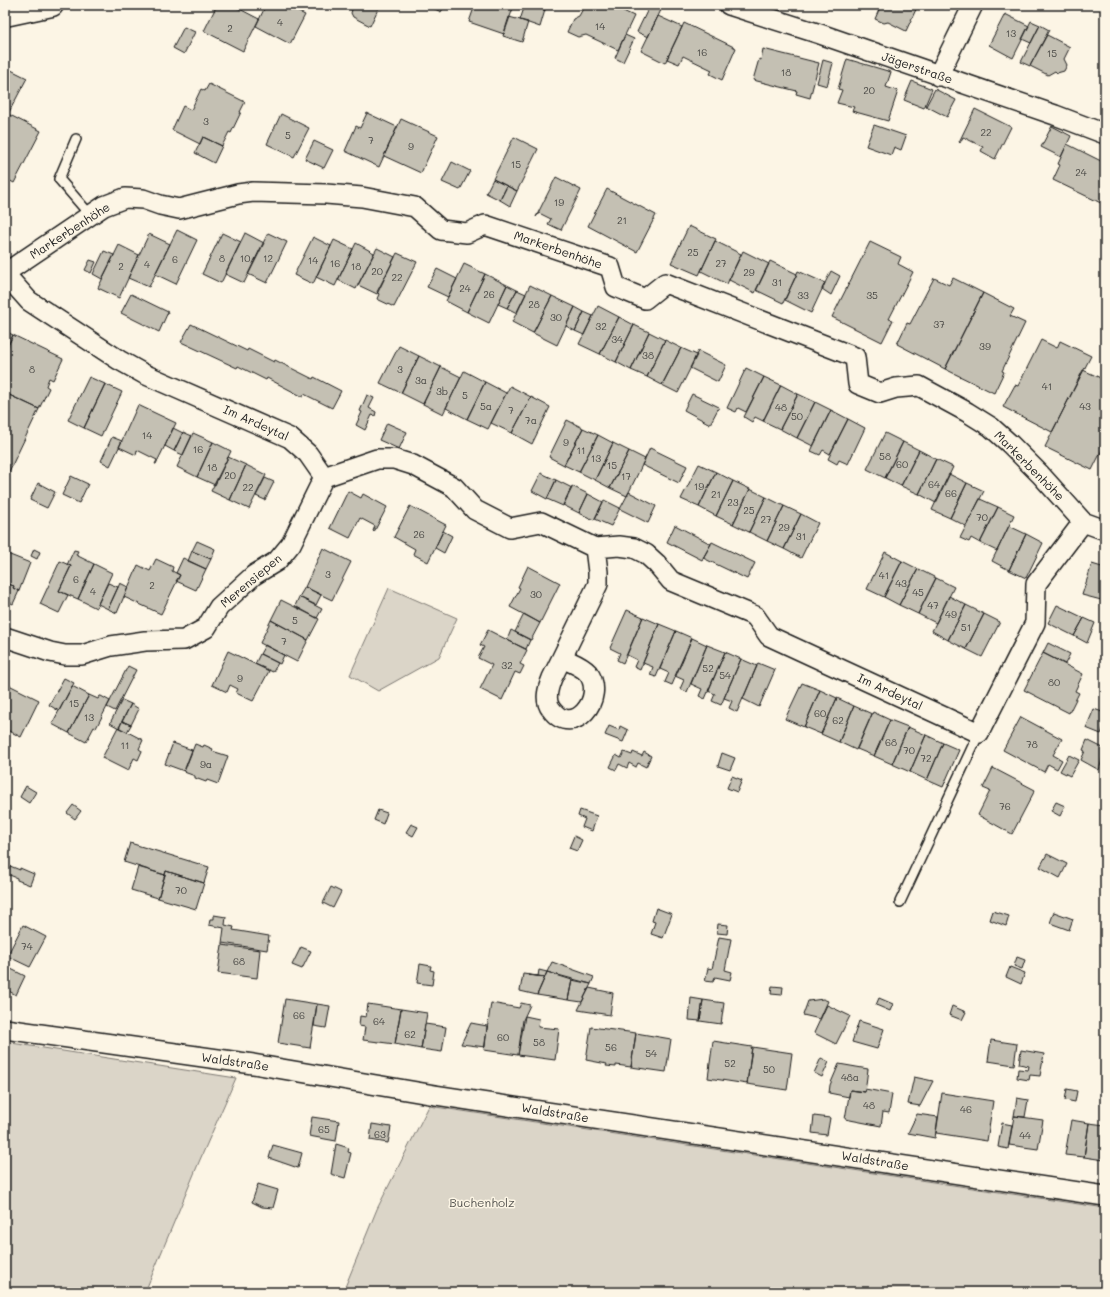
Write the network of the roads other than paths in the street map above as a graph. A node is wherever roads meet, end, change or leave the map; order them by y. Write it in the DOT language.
graph roads {
  1 [pos="52,5"];
  2 [pos="729,5"];
  3 [pos="973,5"];
  4 [pos="5,15"];
  5 [pos="938,76"];
  6 [pos="1105,134"];
  7 [pos="76,139"];
  8 [pos="91,216"];
  9 [pos="5,273"];
  10 [pos="324,477"];
  11 [pos="1082,522"];
  12 [pos="1105,530"];
  13 [pos="595,548"];
  14 [pos="5,637"];
  15 [pos="562,658"];
  16 [pos="979,733"];
  17 [pos="900,902"];
  18 [pos="5,1029"];
  19 [pos="1105,1196"];
  1 -- 4 [label="street"];
  2 -- 5 [label="street, Jägerstraße"];
  3 -- 5 [label="street"];
  5 -- 6 [label="street, Jägerstraße"];
  7 -- 8 [label="lane"];
  8 -- 9 [label="street, Markerbenhöhe"];
  8 -- 11 [label="street, Markerbenhöhe"];
  9 -- 10 [label="street, Im Ardeytal"];
  10 -- 13 [label="street"];
  10 -- 14 [label="street, Merensiepen"];
  11 -- 12 [label="street"];
  11 -- 16 [label="street"];
  13 -- 15 [label="street"];
  13 -- 16 [label="street, Im Ardeytal"];
  16 -- 17 [label="lane"];
  18 -- 19 [label="street, Waldstraße"];
}
